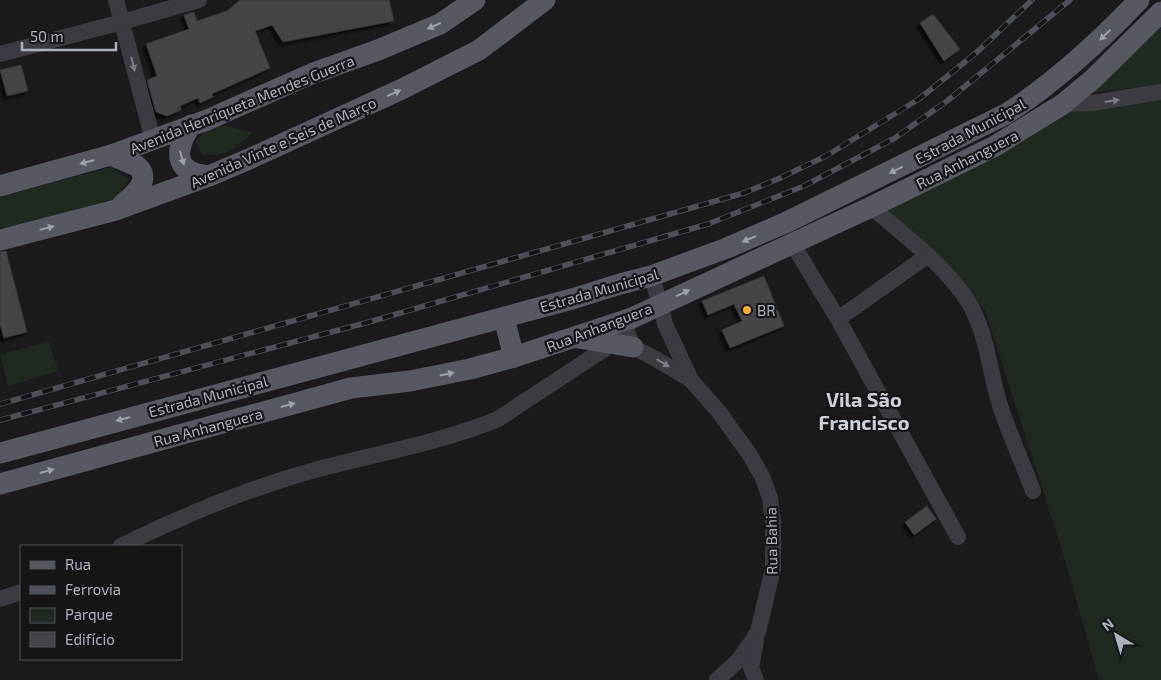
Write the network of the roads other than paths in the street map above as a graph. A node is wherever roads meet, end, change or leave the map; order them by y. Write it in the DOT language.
graph roads {
  1 [pos="116,0"];
  2 [pos="199,0"];
  3 [pos="475,0"];
  4 [pos="545,0"];
  5 [pos="1139,0"];
  6 [pos="1161,12"];
  7 [pos="122,22"];
  8 [pos="0,54"];
  9 [pos="1161,92"];
  10 [pos="1063,104"];
  11 [pos="191,125"];
  12 [pos="153,140"];
  13 [pos="111,156"];
  14 [pos="210,176"];
  15 [pos="0,186"];
  16 [pos="871,207"];
  17 [pos="116,210"];
  18 [pos="0,240"];
  19 [pos="792,243"];
  20 [pos="927,256"];
  21 [pos="644,278"];
  22 [pos="572,299"];
  23 [pos="660,303"];
  24 [pos="628,319"];
  25 [pos="838,319"];
  26 [pos="506,326"];
  27 [pos="576,338"];
  28 [pos="612,344"];
  29 [pos="633,347"];
  30 [pos="514,357"];
  31 [pos="337,362"];
  32 [pos="691,380"];
  33 [pos="0,453"];
  34 [pos="0,484"];
  35 [pos="1033,491"];
  36 [pos="958,536"];
  37 [pos="123,545"];
  38 [pos="20,592"];
  39 [pos="0,599"];
  40 [pos="758,632"];
  41 [pos="717,680"];
  42 [pos="756,680"];
  1 -- 7 [label="street"];
  2 -- 7 [label="street"];
  3 -- 11 [label="main road, Avenida Henriqueta Mendes Guerra, one-way"];
  14 -- 4 [label="main road, Avenida Vinte e Seis de Março, one-way"];
  5 -- 21 [label="main road, Estrada Municipal, one-way"];
  6 -- 10 [label="main road, Rua Anhanguera"];
  7 -- 8 [label="street"];
  7 -- 12 [label="street, one-way"];
  10 -- 9 [label="street, one-way"];
  10 -- 16 [label="main road, Rua Anhanguera"];
  11 -- 12 [label="main road, Avenida Henriqueta Mendes Guerra"];
  11 -- 14 [label="main road, one-way"];
  12 -- 13 [label="main road, Avenida Henriqueta Mendes Guerra"];
  13 -- 15 [label="main road, Avenida Henriqueta Mendes Guerra, one-way"];
  13 -- 17 [label="main road"];
  14 -- 17 [label="main road, Avenida Vinte e Seis de Março"];
  16 -- 19 [label="main road, Rua Anhanguera"];
  16 -- 20 [label="street"];
  18 -- 17 [label="main road, Avenida Vinte e Seis de Março, one-way"];
  23 -- 19 [label="main road, Rua Anhanguera, one-way"];
  19 -- 25 [label="street"];
  20 -- 25 [label="street"];
  20 -- 35 [label="street"];
  21 -- 22 [label="main road, Estrada Municipal"];
  21 -- 23 [label="street"];
  21 -- 24 [label="main road"];
  22 -- 26 [label="main road"];
  22 -- 31 [label="main road, Estrada Municipal"];
  23 -- 24 [label="main road, Rua Anhanguera"];
  23 -- 32 [label="street"];
  24 -- 27 [label="main road, Rua Anhanguera"];
  24 -- 29 [label="street"];
  25 -- 36 [label="street"];
  26 -- 30 [label="main road"];
  26 -- 31 [label="main road"];
  27 -- 28 [label="main road"];
  27 -- 30 [label="main road, Rua Anhanguera"];
  28 -- 29 [label="main road"];
  28 -- 37 [label="street"];
  29 -- 32 [label="street, one-way"];
  34 -- 30 [label="main road, Rua Anhanguera, one-way"];
  31 -- 33 [label="main road, Estrada Municipal, one-way"];
  32 -- 40 [label="street, Rua Bahia"];
  38 -- 39 [label="street"];
  40 -- 41 [label="street, Rua Bahia"];
  40 -- 42 [label="street"];
}
